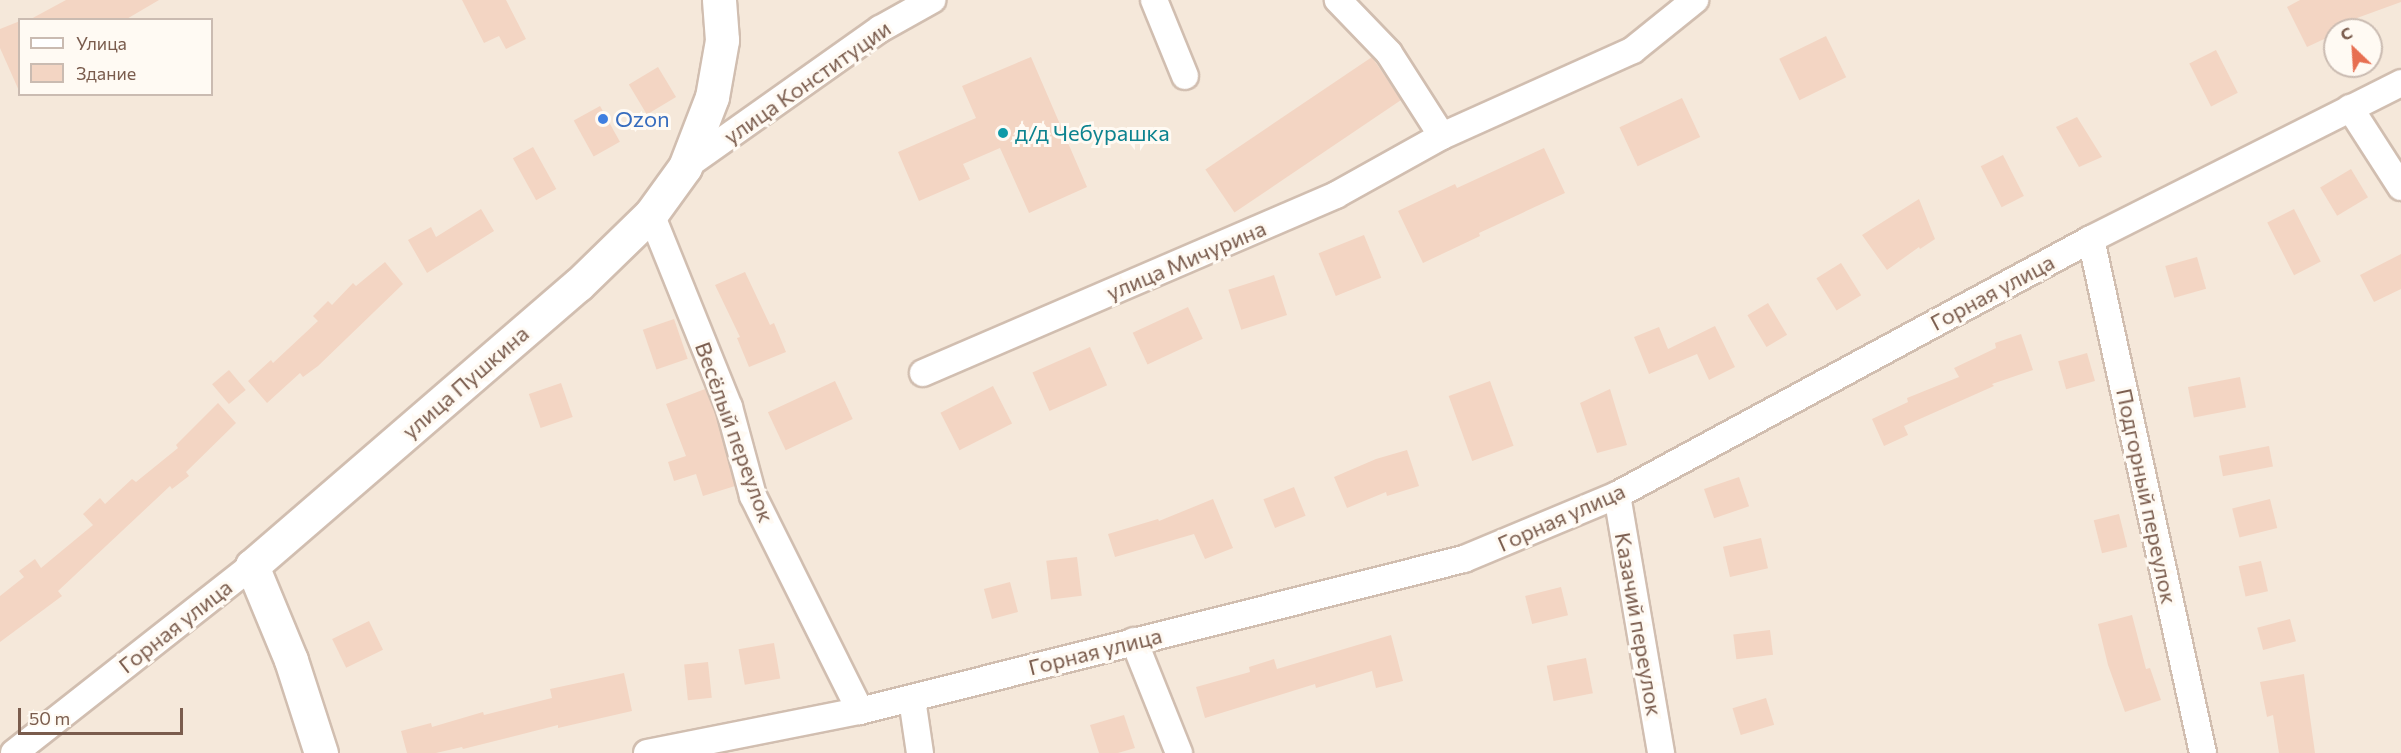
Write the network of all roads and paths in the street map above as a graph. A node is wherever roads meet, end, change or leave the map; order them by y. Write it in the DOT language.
graph roads {
  1 [pos="719,0"];
  2 [pos="932,0"];
  3 [pos="1154,0"];
  4 [pos="1338,0"];
  5 [pos="1695,0"];
  6 [pos="1185,76"];
  7 [pos="2401,83"];
  8 [pos="2350,108"];
  9 [pos="1442,136"];
  10 [pos="685,167"];
  11 [pos="2401,187"];
  12 [pos="651,214"];
  13 [pos="2091,239"];
  14 [pos="923,373"];
  15 [pos="1617,495"];
  16 [pos="252,566"];
  17 [pos="1134,641"];
  18 [pos="912,699"];
  19 [pos="860,711"];
  20 [pos="14,753"];
  21 [pos="321,753"];
  22 [pos="647,753"];
  23 [pos="920,753"];
  24 [pos="1179,753"];
  25 [pos="1661,753"];
  26 [pos="2203,753"];
  1 -- 10 [label="main road, улица Пушкина"];
  2 -- 10 [label="street, улица Конституции"];
  3 -- 6 [label="street"];
  4 -- 9 [label="street"];
  5 -- 9 [label="street, улица Мичурина"];
  7 -- 8 [label="street, Горная улица"];
  8 -- 11 [label="street"];
  8 -- 13 [label="street, Горная улица"];
  9 -- 14 [label="street, улица Мичурина"];
  10 -- 12 [label="main road, улица Пушкина"];
  12 -- 16 [label="main road, улица Пушкина"];
  12 -- 19 [label="street, Весёлый переулок"];
  13 -- 15 [label="street, Горная улица"];
  13 -- 26 [label="street, Подгорный переулок"];
  15 -- 17 [label="street, Горная улица"];
  15 -- 25 [label="street, Казачий переулок"];
  16 -- 20 [label="street, Горная улица"];
  16 -- 21 [label="main road"];
  17 -- 18 [label="street, Горная улица"];
  17 -- 24 [label="street"];
  18 -- 19 [label="street, Горная улица"];
  18 -- 23 [label="street"];
  19 -- 22 [label="street, Горная улица"];
}
